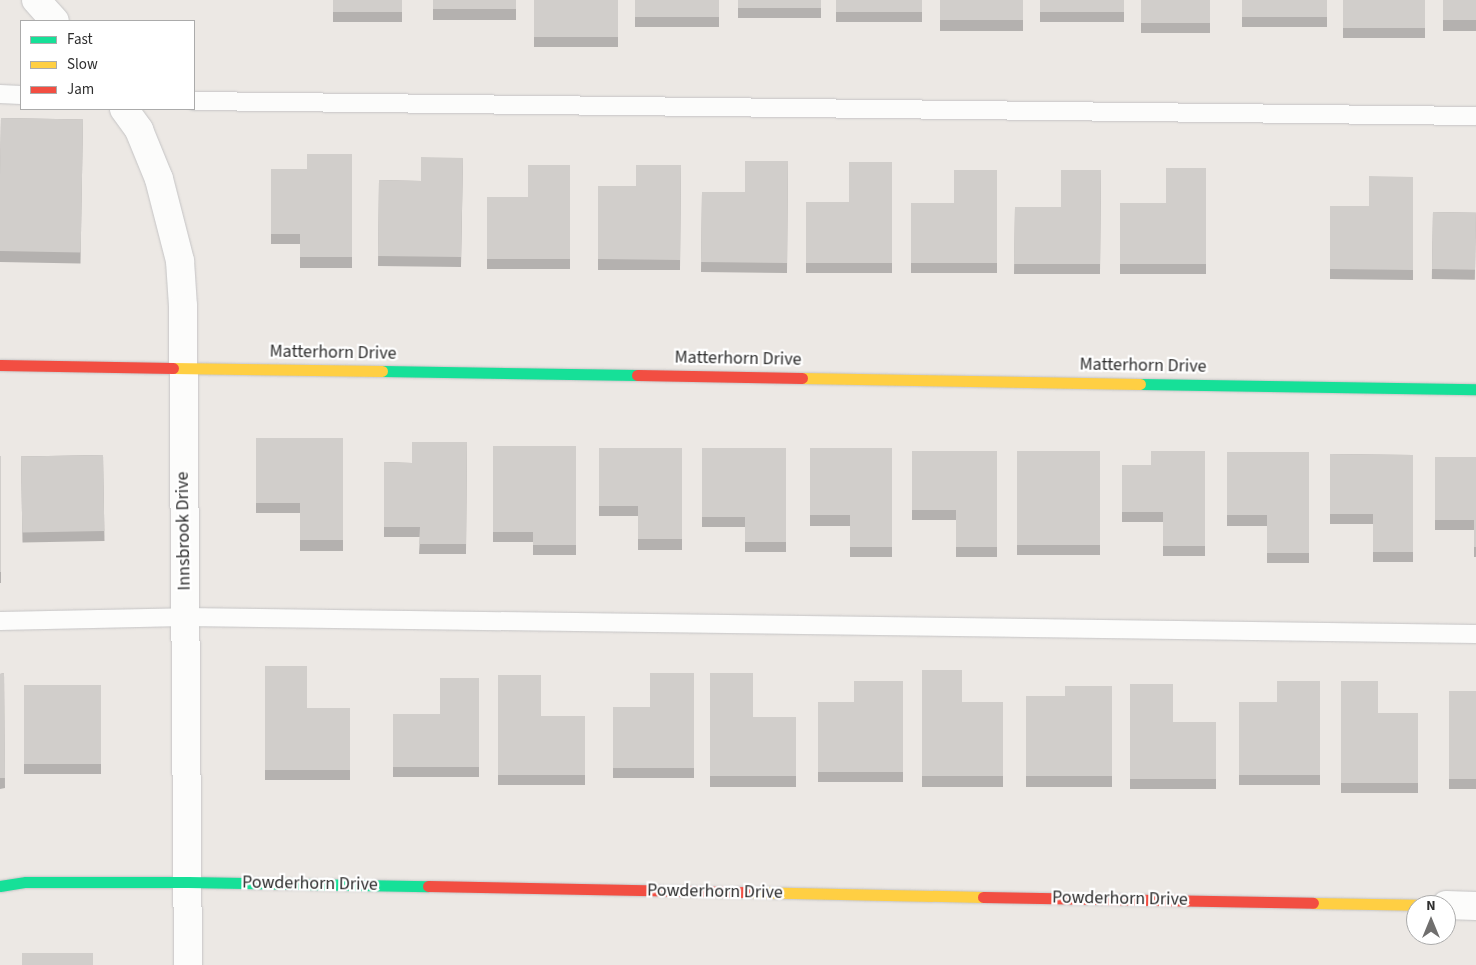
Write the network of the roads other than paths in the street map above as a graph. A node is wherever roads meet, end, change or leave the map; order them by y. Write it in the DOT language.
graph roads {
  1 [pos="36,0"];
  2 [pos="54,20"];
  3 [pos="0,94"];
  4 [pos="20,95"];
  5 [pos="195,101"];
  6 [pos="125,110"];
  7 [pos="1476,116"];
  8 [pos="0,365"];
  9 [pos="183,368"];
  10 [pos="1476,389"];
  11 [pos="185,617"];
  12 [pos="0,621"];
  13 [pos="1476,634"];
  14 [pos="188,882"];
  15 [pos="0,886"];
  16 [pos="1406,905"];
  17 [pos="1456,905"];
  18 [pos="1476,906"];
  19 [pos="188,965"];
  1 -- 2 [label="street"];
  3 -- 4 [label="lane"];
  5 -- 7 [label="lane"];
  6 -- 9 [label="street, Innsbrook Drive"];
  8 -- 9 [label="street, Matterhorn Drive"];
  9 -- 10 [label="street, Matterhorn Drive"];
  9 -- 11 [label="street, Innsbrook Drive"];
  11 -- 12 [label="lane"];
  11 -- 13 [label="lane"];
  11 -- 14 [label="street, Innsbrook Drive"];
  14 -- 15 [label="street, Powderhorn Drive"];
  14 -- 16 [label="street, Powderhorn Drive"];
  14 -- 19 [label="street, Innsbrook Drive"];
  17 -- 18 [label="street"];
}
